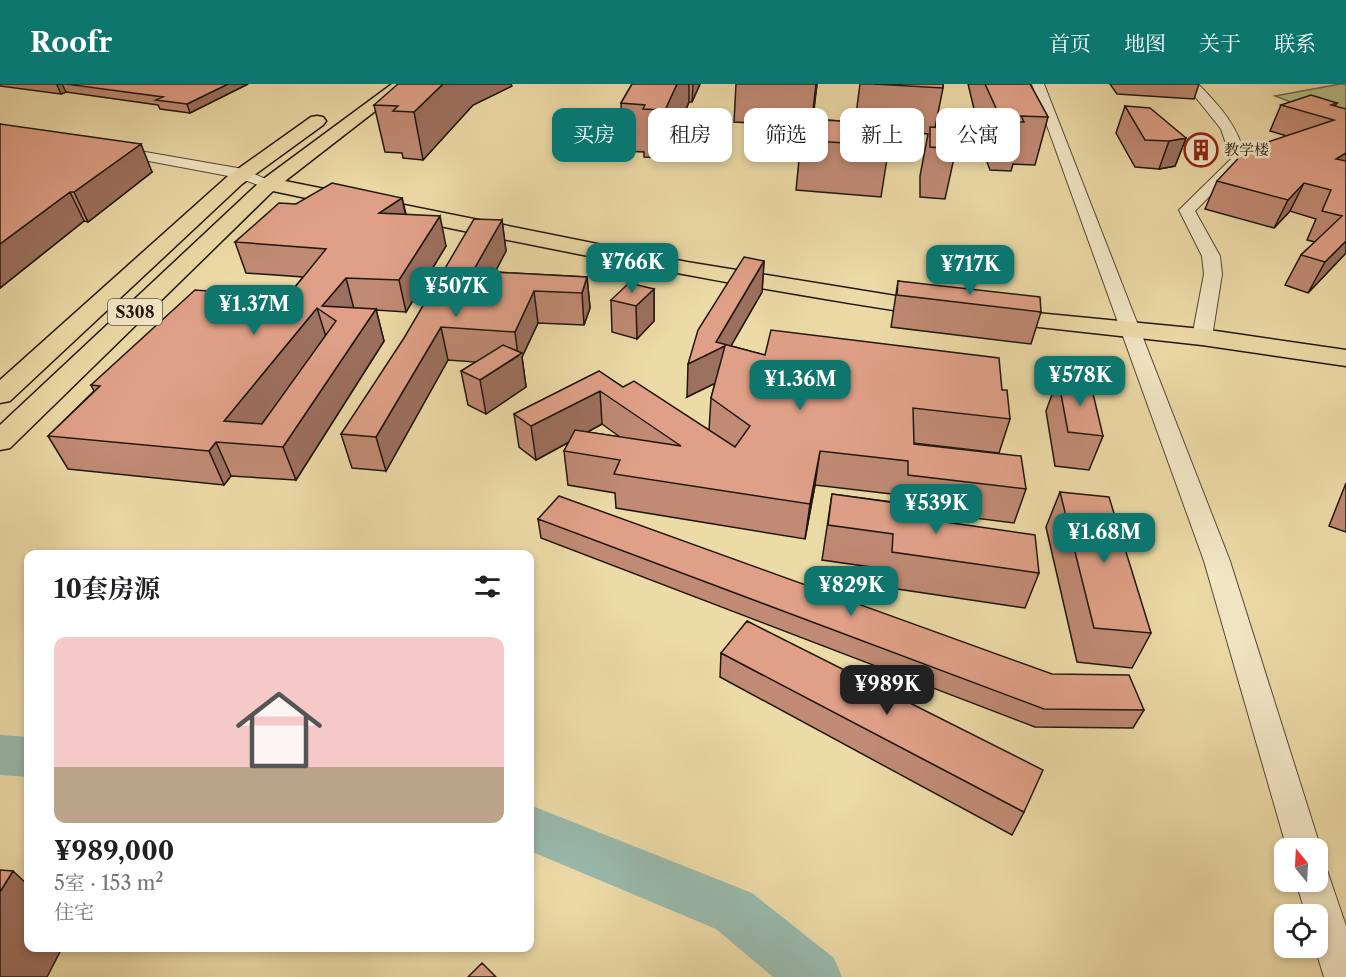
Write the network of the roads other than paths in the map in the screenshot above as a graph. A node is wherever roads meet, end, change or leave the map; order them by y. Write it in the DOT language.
graph roads {
  1 [pos="402,84"];
  2 [pos="1038,84"];
  3 [pos="1191,84"];
  4 [pos="334,110"];
  5 [pos="92,150"];
  6 [pos="239,177"];
  7 [pos="269,184"];
  8 [pos="1130,330"];
  9 [pos="1202,338"];
  10 [pos="1346,358"];
  11 [pos="0,395"];
  12 [pos="0,441"];
  13 [pos="1301,838"];
  14 [pos="1317,892"];
  15 [pos="1343,977"];
  1 -- 7 [label="main road, S308"];
  2 -- 8 [label="street"];
  3 -- 9 [label="street"];
  4 -- 6 [label="main road, S308"];
  5 -- 6 [label="street"];
  6 -- 7 [label="street"];
  6 -- 11 [label="main road, S308"];
  7 -- 8 [label="main road"];
  7 -- 12 [label="main road, S308"];
  8 -- 9 [label="main road"];
  8 -- 13 [label="street"];
  9 -- 10 [label="main road"];
  14 -- 15 [label="street"];
}
